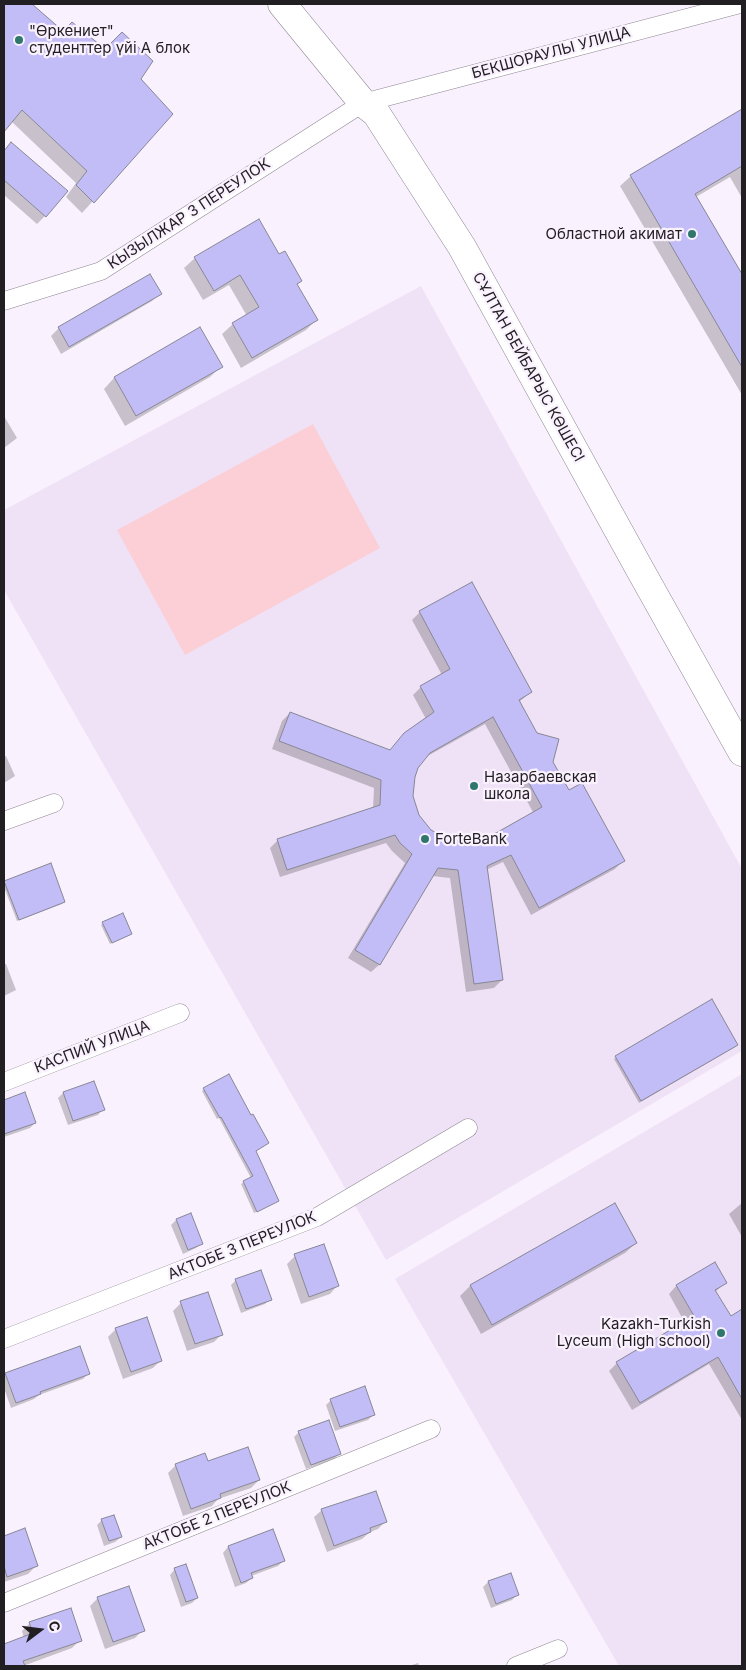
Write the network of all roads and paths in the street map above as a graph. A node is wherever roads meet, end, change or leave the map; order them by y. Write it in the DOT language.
graph roads {
  1 [pos="282,4"];
  2 [pos="740,4"];
  3 [pos="363,103"];
  4 [pos="4,301"];
  5 [pos="742,752"];
  6 [pos="54,802"];
  7 [pos="4,821"];
  8 [pos="180,1013"];
  9 [pos="4,1082"];
  10 [pos="468,1128"];
  11 [pos="4,1339"];
  12 [pos="431,1430"];
  13 [pos="4,1603"];
  14 [pos="558,1650"];
  15 [pos="516,1666"];
  1 -- 3 [label="main road, СҰЛТАН БЕЙБАРЫС КӨШЕСІ"];
  2 -- 3 [label="street, БЕКШОРАУЛЫ УЛИЦА"];
  3 -- 4 [label="street, КЫЗЫЛЖАР 3 ПЕРЕУЛОК"];
  3 -- 5 [label="main road, СҰЛТАН БЕЙБАРЫС КӨШЕСІ"];
  6 -- 7 [label="street"];
  8 -- 9 [label="street, КАСПИЙ УЛИЦА"];
  10 -- 11 [label="street, АКТОБЕ 3 ПЕРЕУЛОК"];
  12 -- 13 [label="street, АКТОБЕ 2 ПЕРЕУЛОК"];
  14 -- 15 [label="street"];
}
